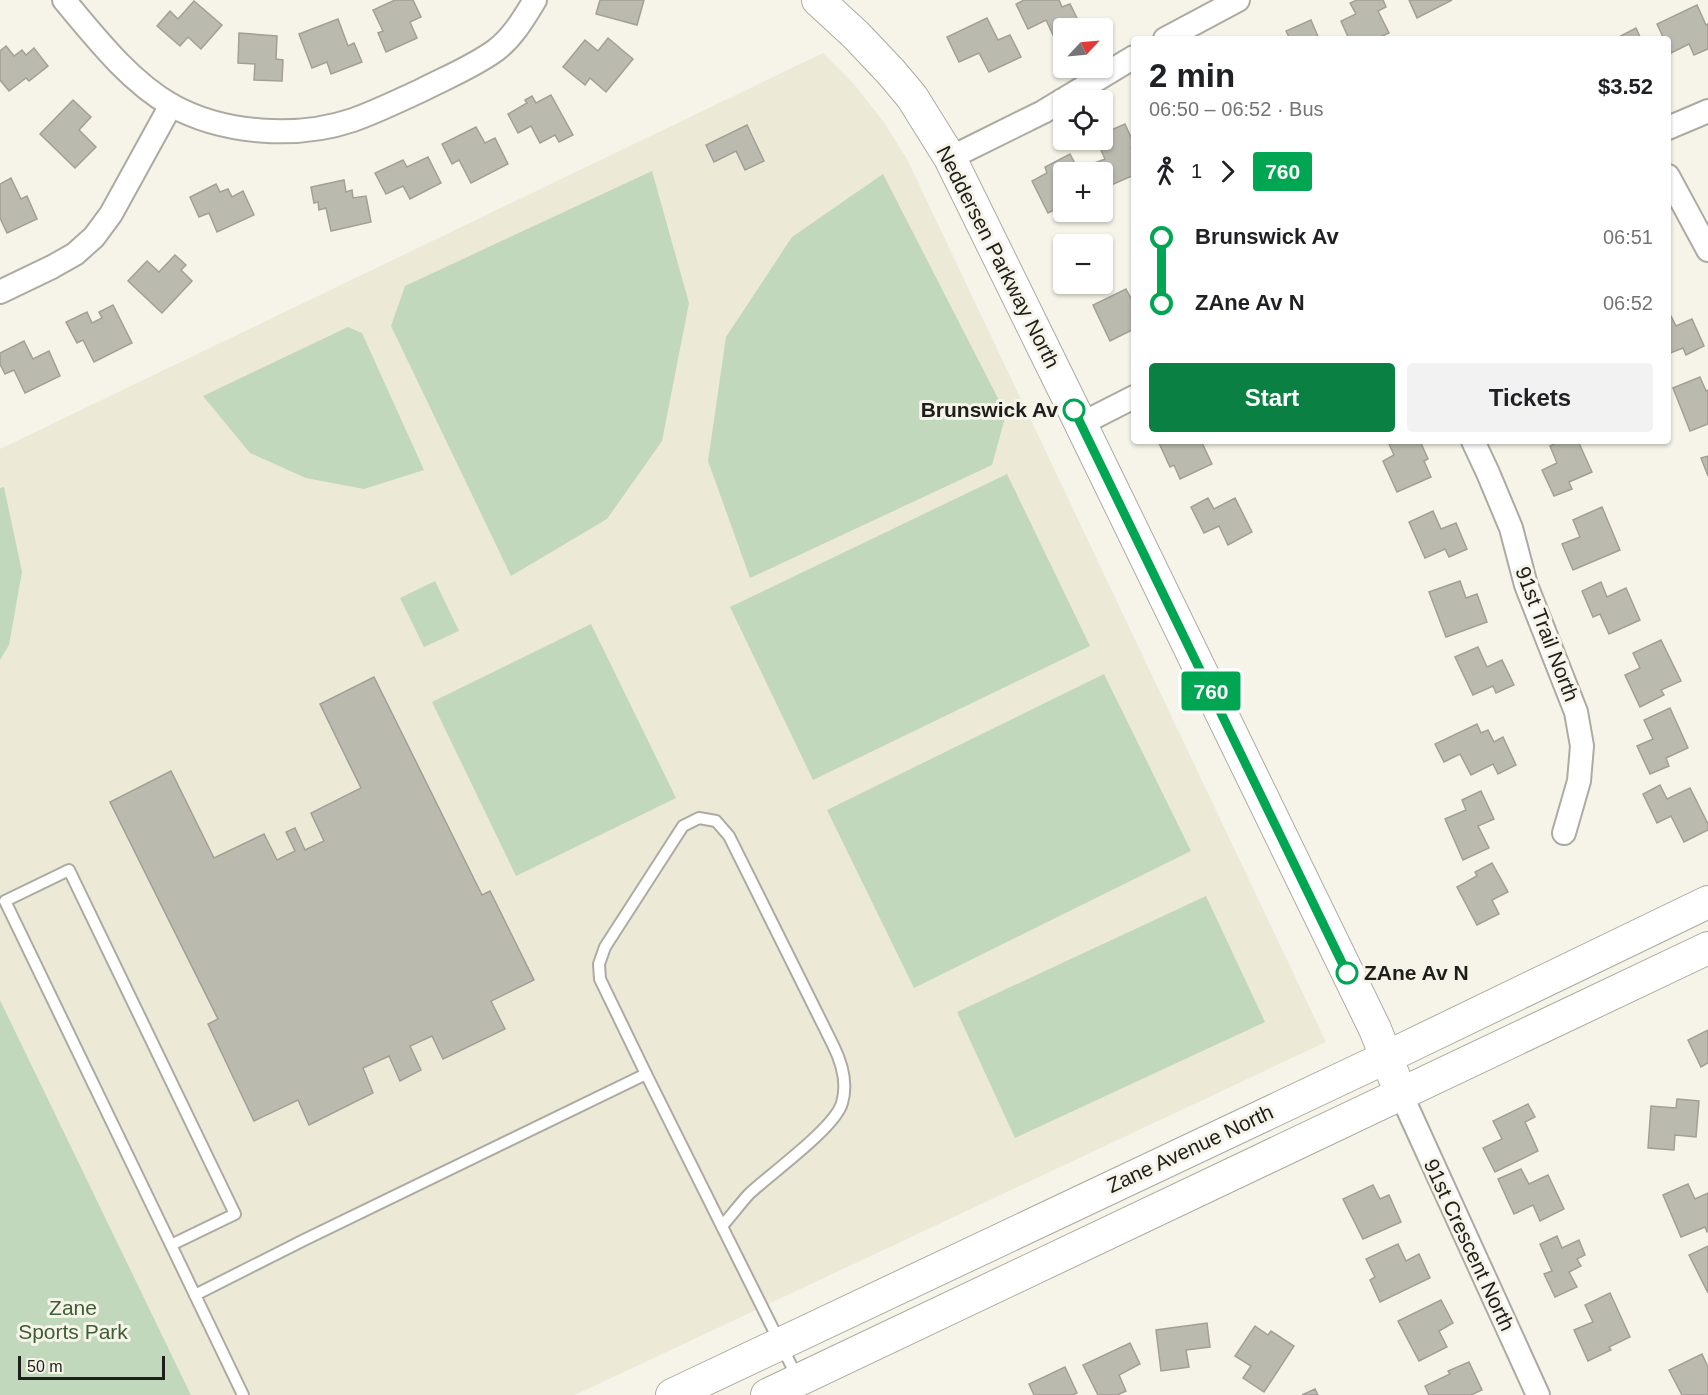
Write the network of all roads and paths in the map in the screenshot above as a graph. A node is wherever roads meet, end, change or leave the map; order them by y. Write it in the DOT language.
graph roads {
  1 [pos="64,0"];
  2 [pos="535,0"];
  3 [pos="818,0"];
  4 [pos="1238,0"];
  5 [pos="1171,36"];
  6 [pos="1131,59"];
  7 [pos="171,105"];
  8 [pos="1708,111"];
  9 [pos="1671,127"];
  10 [pos="950,158"];
  11 [pos="1671,182"];
  12 [pos="1708,250"];
  13 [pos="0,292"];
  14 [pos="1131,399"];
  15 [pos="1081,424"];
  16 [pos="1474,444"];
  17 [pos="1564,833"];
  18 [pos="1708,903"];
  19 [pos="1708,948"];
  20 [pos="1387,1057"];
  21 [pos="646,1074"];
  22 [pos="1401,1094"];
  23 [pos="722,1226"];
  24 [pos="171,1245"];
  25 [pos="195,1295"];
  26 [pos="780,1343"];
  27 [pos="798,1380"];
  28 [pos="243,1395"];
  29 [pos="672,1395"];
  30 [pos="767,1395"];
  31 [pos="1538,1395"];
  1 -- 7 [label="street"];
  2 -- 7 [label="street"];
  3 -- 10 [label="main road, Neddersen Parkway North"];
  4 -- 5 [label="street"];
  6 -- 10 [label="street"];
  7 -- 13 [label="street"];
  8 -- 9 [label="street"];
  10 -- 15 [label="main road, Neddersen Parkway North"];
  11 -- 12 [label="street"];
  14 -- 15 [label="street"];
  15 -- 20 [label="main road, Neddersen Parkway North"];
  16 -- 17 [label="street, 91st Trail North"];
  18 -- 20 [label="main road, Zane Avenue North"];
  19 -- 22 [label="main road, Zane Avenue North"];
  20 -- 22 [label="main road, Neddersen Parkway North"];
  20 -- 26 [label="main road, Zane Avenue North"];
  21 -- 23 [label="lane"];
  21 -- 23 [label="lane"];
  21 -- 25 [label="lane"];
  22 -- 27 [label="main road, Zane Avenue North"];
  22 -- 31 [label="street, 91st Crescent North"];
  23 -- 26 [label="lane"];
  24 -- 24 [label="lane"];
  24 -- 25 [label="lane"];
  25 -- 28 [label="lane"];
  26 -- 27 [label="lane"];
  26 -- 29 [label="main road, Zane Avenue North"];
  27 -- 30 [label="main road, Zane Avenue North"];
}
